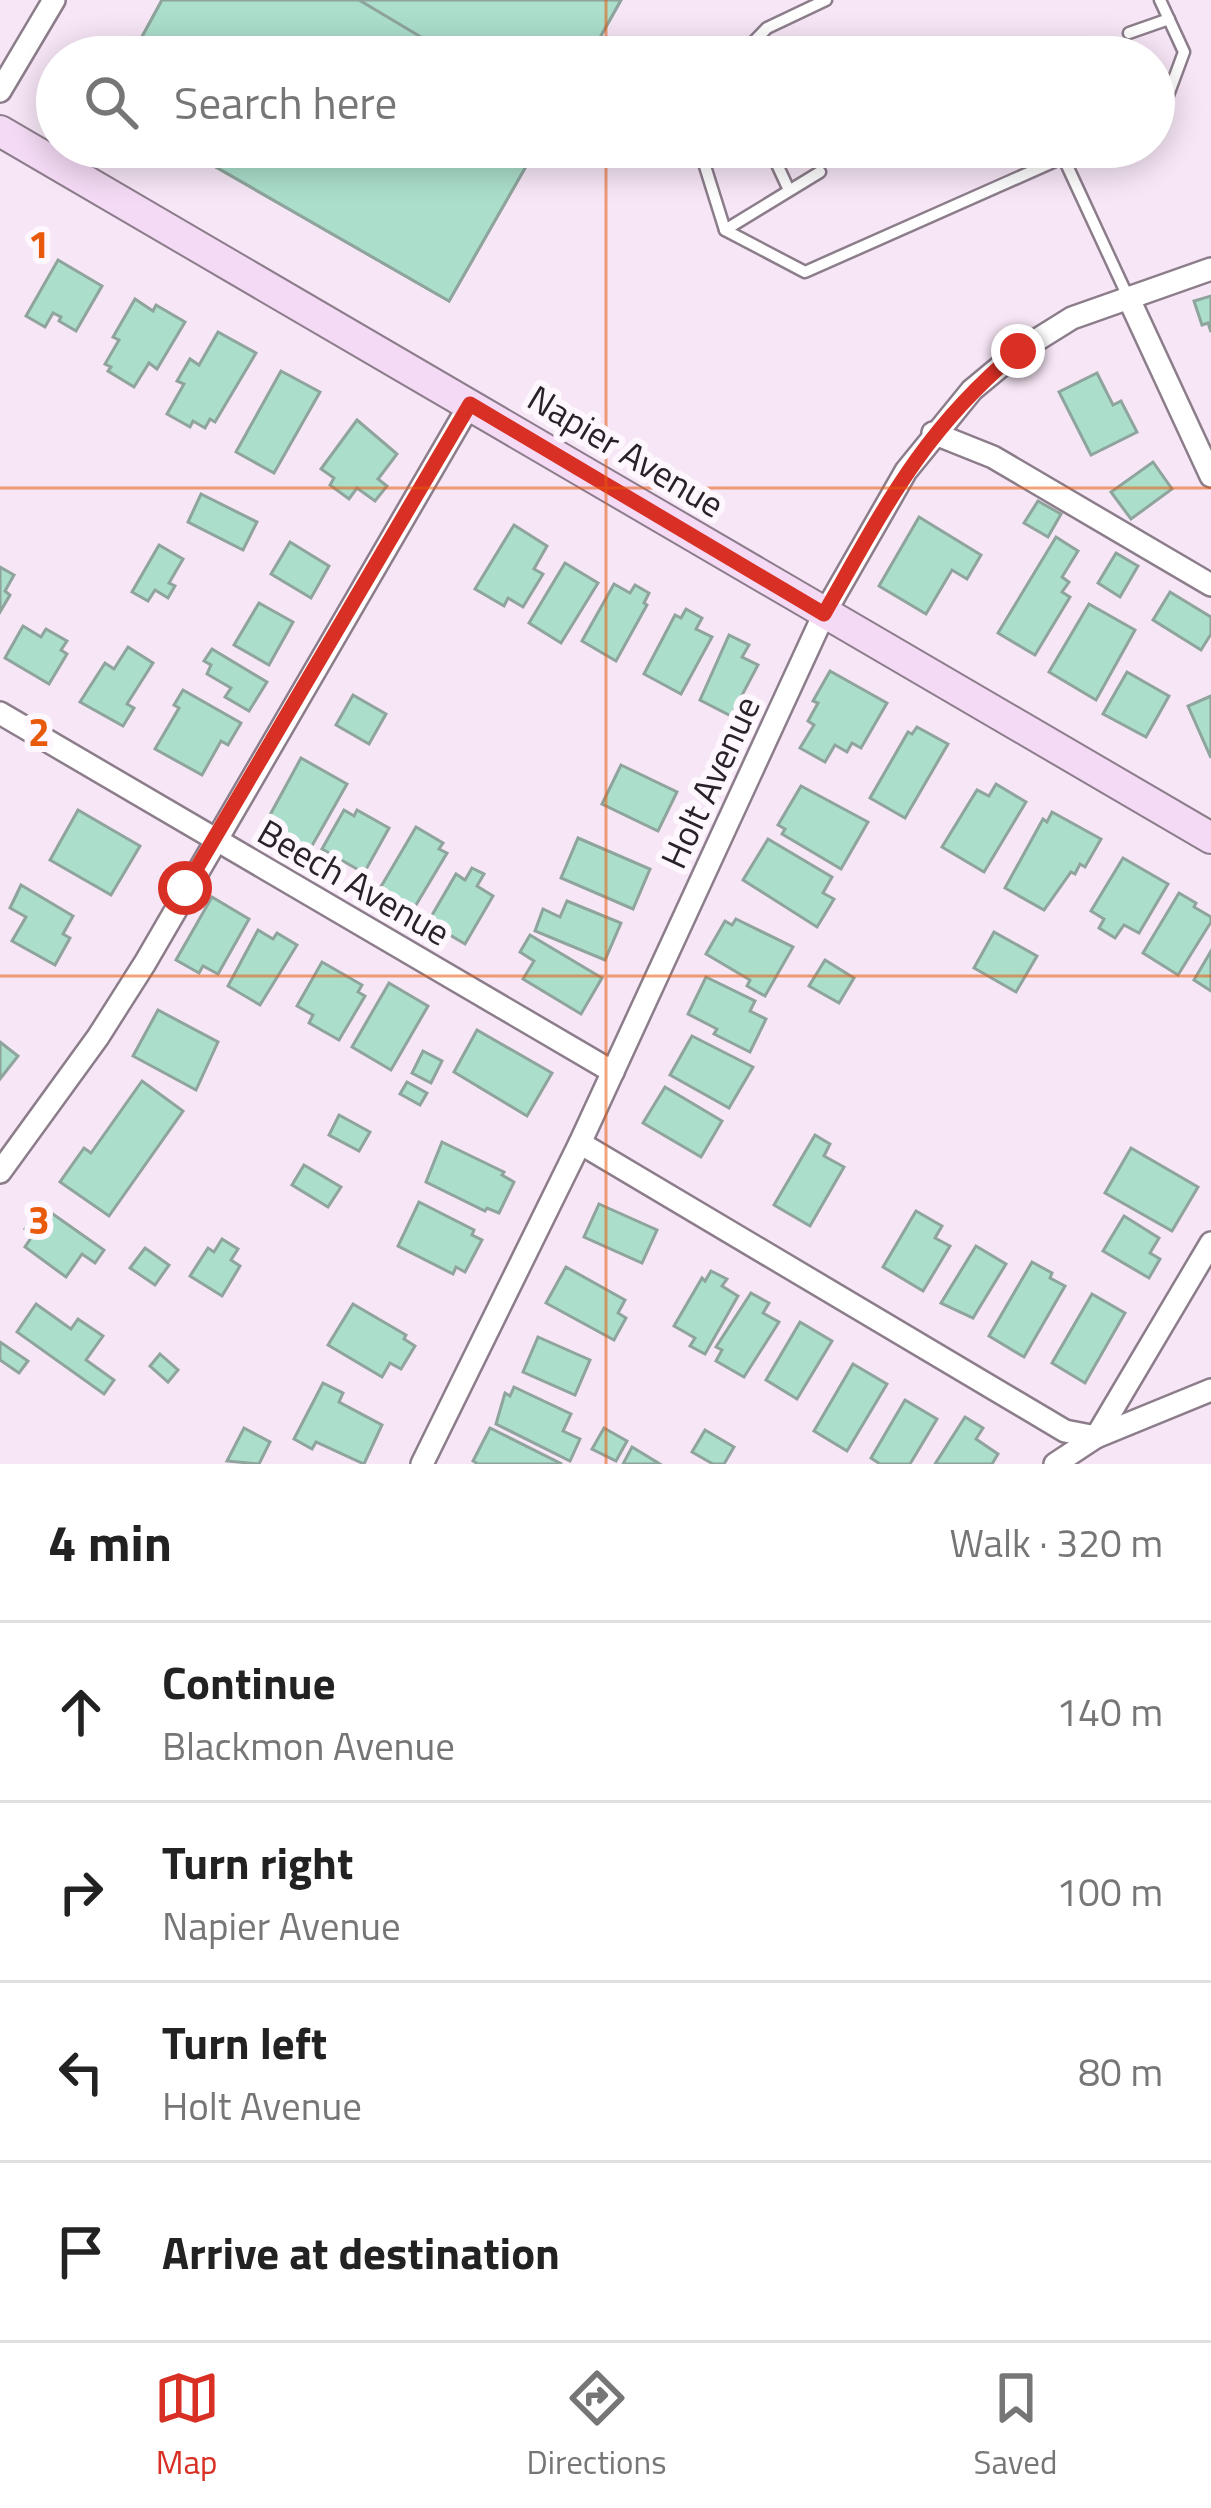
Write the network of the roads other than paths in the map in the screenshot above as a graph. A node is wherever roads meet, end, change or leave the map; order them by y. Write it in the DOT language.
graph roads {
  1 [pos="54,0"];
  2 [pos="826,0"];
  3 [pos="1160,0"];
  4 [pos="1169,20"];
  5 [pos="1129,33"];
  6 [pos="759,36"];
  7 [pos="1175,76"];
  8 [pos="0,91"];
  9 [pos="0,131"];
  10 [pos="36,152"];
  11 [pos="64,168"];
  12 [pos="706,168"];
  13 [pos="779,168"];
  14 [pos="1043,168"];
  15 [pos="1068,168"];
  16 [pos="820,172"];
  17 [pos="788,188"];
  18 [pos="725,230"];
  19 [pos="1211,269"];
  20 [pos="1127,298"];
  21 [pos="470,404"];
  22 [pos="934,433"];
  23 [pos="1211,476"];
  24 [pos="1211,585"];
  25 [pos="824,614"];
  26 [pos="0,713"];
  27 [pos="1211,838"];
  28 [pos="216,839"];
  29 [pos="613,1072"];
  30 [pos="580,1144"];
  31 [pos="0,1172"];
  32 [pos="1211,1243"];
  33 [pos="1211,1390"];
  34 [pos="1096,1437"];
  35 [pos="422,1464"];
  36 [pos="1055,1464"];
  1 -- 8 [label="street"];
  2 -- 6 [label="lane"];
  3 -- 4 [label="lane"];
  4 -- 5 [label="lane"];
  4 -- 7 [label="lane"];
  9 -- 10 [label="street, Napier Avenue"];
  11 -- 21 [label="street, Napier Avenue"];
  12 -- 18 [label="lane"];
  13 -- 17 [label="lane"];
  14 -- 18 [label="lane"];
  15 -- 20 [label="lane"];
  16 -- 17 [label="lane"];
  17 -- 18 [label="lane"];
  19 -- 20 [label="street, Holt Avenue"];
  20 -- 22 [label="street, Holt Avenue"];
  20 -- 23 [label="street"];
  21 -- 25 [label="street, Napier Avenue"];
  21 -- 28 [label="street"];
  22 -- 24 [label="street"];
  22 -- 25 [label="street, Holt Avenue"];
  25 -- 27 [label="street, Napier Avenue"];
  25 -- 29 [label="street, Holt Avenue"];
  26 -- 28 [label="street, Beech Avenue"];
  28 -- 29 [label="street, Beech Avenue"];
  28 -- 31 [label="street"];
  29 -- 30 [label="street, Holt Avenue"];
  30 -- 34 [label="street"];
  30 -- 35 [label="street, Holt Avenue"];
  32 -- 34 [label="street"];
  33 -- 34 [label="street"];
  34 -- 36 [label="street"];
}
